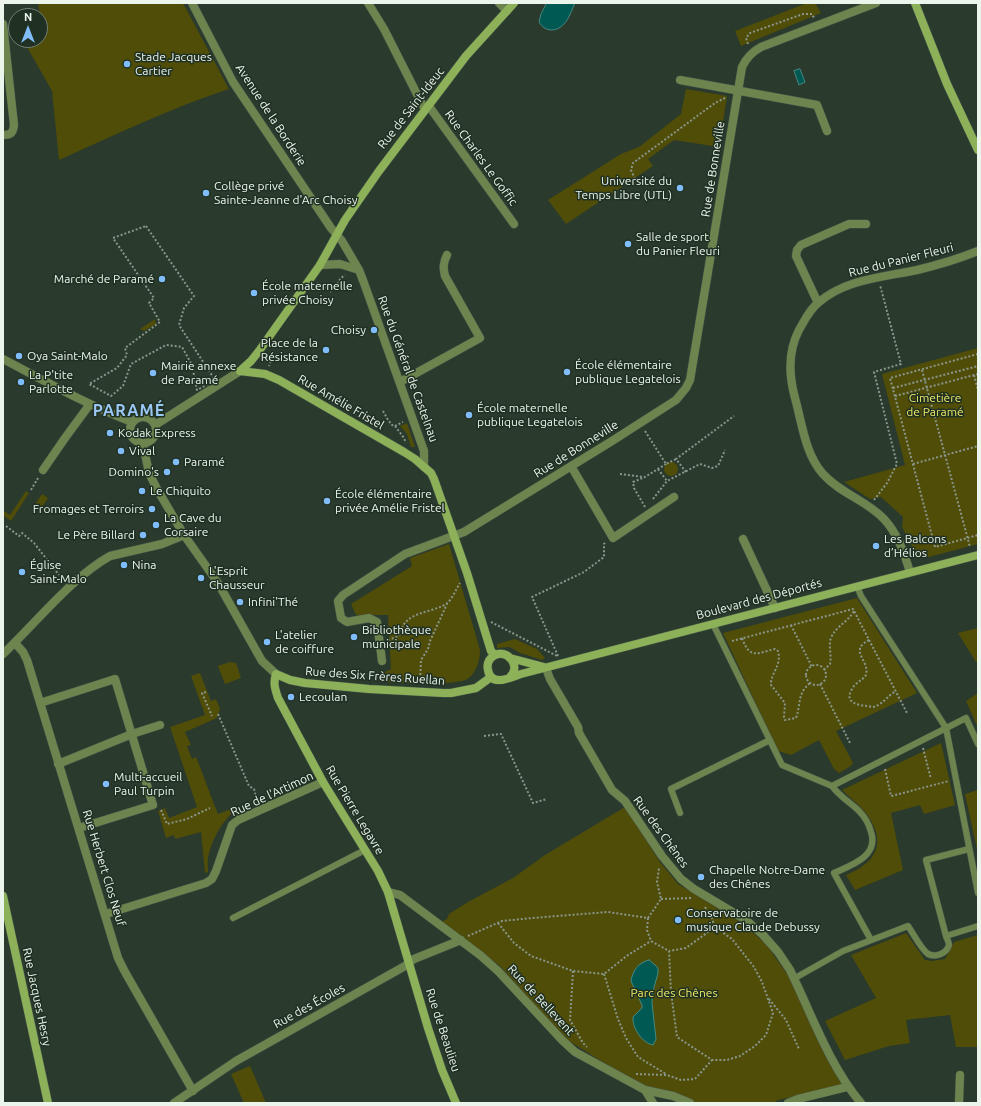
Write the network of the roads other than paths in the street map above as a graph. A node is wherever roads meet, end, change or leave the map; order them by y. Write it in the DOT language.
graph roads {
  1 [pos="192,3"];
  2 [pos="368,3"];
  3 [pos="499,3"];
  4 [pos="514,3"];
  5 [pos="876,3"];
  6 [pos="915,3"];
  7 [pos="507,11"];
  8 [pos="3,24"];
  9 [pos="680,80"];
  10 [pos="738,91"];
  11 [pos="427,108"];
  12 [pos="827,131"];
  13 [pos="3,135"];
  14 [pos="978,150"];
  15 [pos="514,224"];
  16 [pos="866,224"];
  17 [pos="337,235"];
  18 [pos="978,251"];
  19 [pos="447,255"];
  20 [pos="320,265"];
  21 [pos="359,270"];
  22 [pos="818,303"];
  23 [pos="3,359"];
  24 [pos="240,371"];
  25 [pos="400,382"];
  26 [pos="90,404"];
  27 [pos="132,422"];
  28 [pos="155,425"];
  29 [pos="143,444"];
  30 [pos="571,466"];
  31 [pos="424,467"];
  32 [pos="44,470"];
  33 [pos="674,497"];
  34 [pos="184,535"];
  35 [pos="455,535"];
  36 [pos="743,539"];
  37 [pos="975,555"];
  38 [pos="910,572"];
  39 [pos="857,586"];
  40 [pos="775,608"];
  41 [pos="713,624"];
  42 [pos="15,643"];
  43 [pos="3,654"];
  44 [pos="494,655"];
  45 [pos="510,658"];
  46 [pos="382,661"];
  47 [pos="546,668"];
  48 [pos="276,674"];
  49 [pos="491,677"];
  50 [pos="510,677"];
  51 [pos="40,703"];
  52 [pos="160,725"];
  53 [pos="946,728"];
  54 [pos="132,734"];
  55 [pos="770,740"];
  56 [pos="978,744"];
  57 [pos="58,764"];
  58 [pos="323,782"];
  59 [pos="832,786"];
  60 [pos="680,812"];
  61 [pos="79,828"];
  62 [pos="969,849"];
  63 [pos="365,850"];
  64 [pos="388,892"];
  65 [pos="978,893"];
  66 [pos="3,896"];
  67 [pos="106,914"];
  68 [pos="233,918"];
  69 [pos="978,926"];
  70 [pos="946,936"];
  71 [pos="460,940"];
  72 [pos="871,940"];
  73 [pos="409,963"];
  74 [pos="795,978"];
  75 [pos="960,1075"];
  76 [pos="847,1087"];
  77 [pos="645,1090"];
  78 [pos="193,1091"];
  79 [pos="178,1102"];
  80 [pos="48,1103"];
  81 [pos="456,1103"];
  82 [pos="654,1103"];
  83 [pos="690,1103"];
  84 [pos="788,1103"];
  85 [pos="861,1103"];
  86 [pos="959,1103"];
  1 -- 17 [label="street, Avenue de la Borderie"];
  2 -- 11 [label="street, Rue Charles Le Goffic"];
  3 -- 7 [label="street"];
  4 -- 7 [label="main road, Rue de Saint-Ideuc"];
  5 -- 10 [label="street, Rue de Bonneville"];
  6 -- 14 [label="main road"];
  7 -- 11 [label="main road, Rue de Saint-Ideuc"];
  8 -- 13 [label="street"];
  9 -- 10 [label="street"];
  10 -- 12 [label="street"];
  10 -- 30 [label="street, Rue de Bonneville"];
  11 -- 15 [label="street, Rue Charles Le Goffic"];
  11 -- 17 [label="main road, Rue de Saint-Ideuc"];
  16 -- 22 [label="street"];
  17 -- 20 [label="main road, Rue de Saint-Ideuc"];
  17 -- 21 [label="street, Rue du Général de Castelnau"];
  18 -- 22 [label="street, Rue du Panier Fleuri"];
  19 -- 25 [label="street"];
  20 -- 21 [label="street"];
  20 -- 24 [label="main road, Rue de Saint-Ideuc"];
  21 -- 25 [label="street, Rue du Général de Castelnau"];
  22 -- 38 [label="street, Rue du Panier Fleuri"];
  23 -- 26 [label="street"];
  24 -- 28 [label="street"];
  24 -- 31 [label="main road, Rue Amélie Fristel"];
  25 -- 31 [label="street, Rue du Général de Castelnau"];
  26 -- 27 [label="street"];
  26 -- 32 [label="street"];
  27 -- 28 [label="street"];
  27 -- 29 [label="street"];
  28 -- 29 [label="street"];
  29 -- 34 [label="street, Rue des Six Frères Ruellan"];
  30 -- 33 [label="street"];
  30 -- 35 [label="street, Rue de Bonneville"];
  31 -- 35 [label="main road"];
  34 -- 42 [label="street"];
  34 -- 48 [label="street, Rue des Six Frères Ruellan"];
  35 -- 44 [label="main road"];
  35 -- 46 [label="street, Rue de Bonneville"];
  36 -- 40 [label="street"];
  37 -- 38 [label="main road, Boulevard des Déportés"];
  38 -- 39 [label="main road, Boulevard des Déportés"];
  39 -- 40 [label="main road, Boulevard des Déportés"];
  39 -- 53 [label="lane"];
  40 -- 41 [label="main road, Boulevard des Déportés"];
  41 -- 47 [label="main road, Boulevard des Déportés"];
  41 -- 55 [label="lane"];
  42 -- 43 [label="street"];
  42 -- 51 [label="street, Rue Herbert Clos Neuf"];
  44 -- 45 [label="main road"];
  44 -- 49 [label="main road"];
  45 -- 47 [label="main road"];
  45 -- 50 [label="main road"];
  47 -- 50 [label="main road, Boulevard des Déportés"];
  47 -- 74 [label="street, Rue des Chênes"];
  48 -- 49 [label="main road, Rue des Six Frères Ruellan"];
  48 -- 58 [label="main road, Rue Pierre Legavre"];
  49 -- 50 [label="main road"];
  51 -- 54 [label="street"];
  51 -- 57 [label="street, Rue Herbert Clos Neuf"];
  52 -- 54 [label="street"];
  53 -- 56 [label="lane"];
  53 -- 59 [label="lane"];
  53 -- 62 [label="lane"];
  54 -- 57 [label="street"];
  54 -- 61 [label="street"];
  55 -- 59 [label="lane"];
  55 -- 60 [label="lane"];
  57 -- 61 [label="street, Rue Herbert Clos Neuf"];
  58 -- 63 [label="main road, Rue Pierre Legavre"];
  58 -- 67 [label="street, Rue de l'Artimon"];
  59 -- 72 [label="lane"];
  61 -- 67 [label="street, Rue Herbert Clos Neuf"];
  62 -- 65 [label="lane"];
  62 -- 70 [label="lane"];
  63 -- 64 [label="main road, Rue Pierre Legavre"];
  63 -- 68 [label="lane"];
  64 -- 71 [label="street, Rue de Bellevent"];
  64 -- 73 [label="main road, Rue Pierre Legavre"];
  66 -- 80 [label="main road, Rue Jacques Hesry"];
  67 -- 78 [label="street, Rue Herbert Clos Neuf"];
  69 -- 70 [label="lane"];
  70 -- 72 [label="lane"];
  71 -- 73 [label="street, Rue des Écoles"];
  71 -- 77 [label="street, Rue de Bellevent"];
  72 -- 74 [label="lane"];
  73 -- 78 [label="street, Rue des Écoles"];
  73 -- 81 [label="main road, Rue de Beaulieu"];
  74 -- 76 [label="street, Rue des Chênes"];
  75 -- 86 [label="street"];
  76 -- 84 [label="street"];
  76 -- 85 [label="street, Rue des Chênes"];
  77 -- 82 [label="street"];
  77 -- 83 [label="street, Rue de Bellevent"];
  78 -- 79 [label="street, Rue des Écoles"];
}
